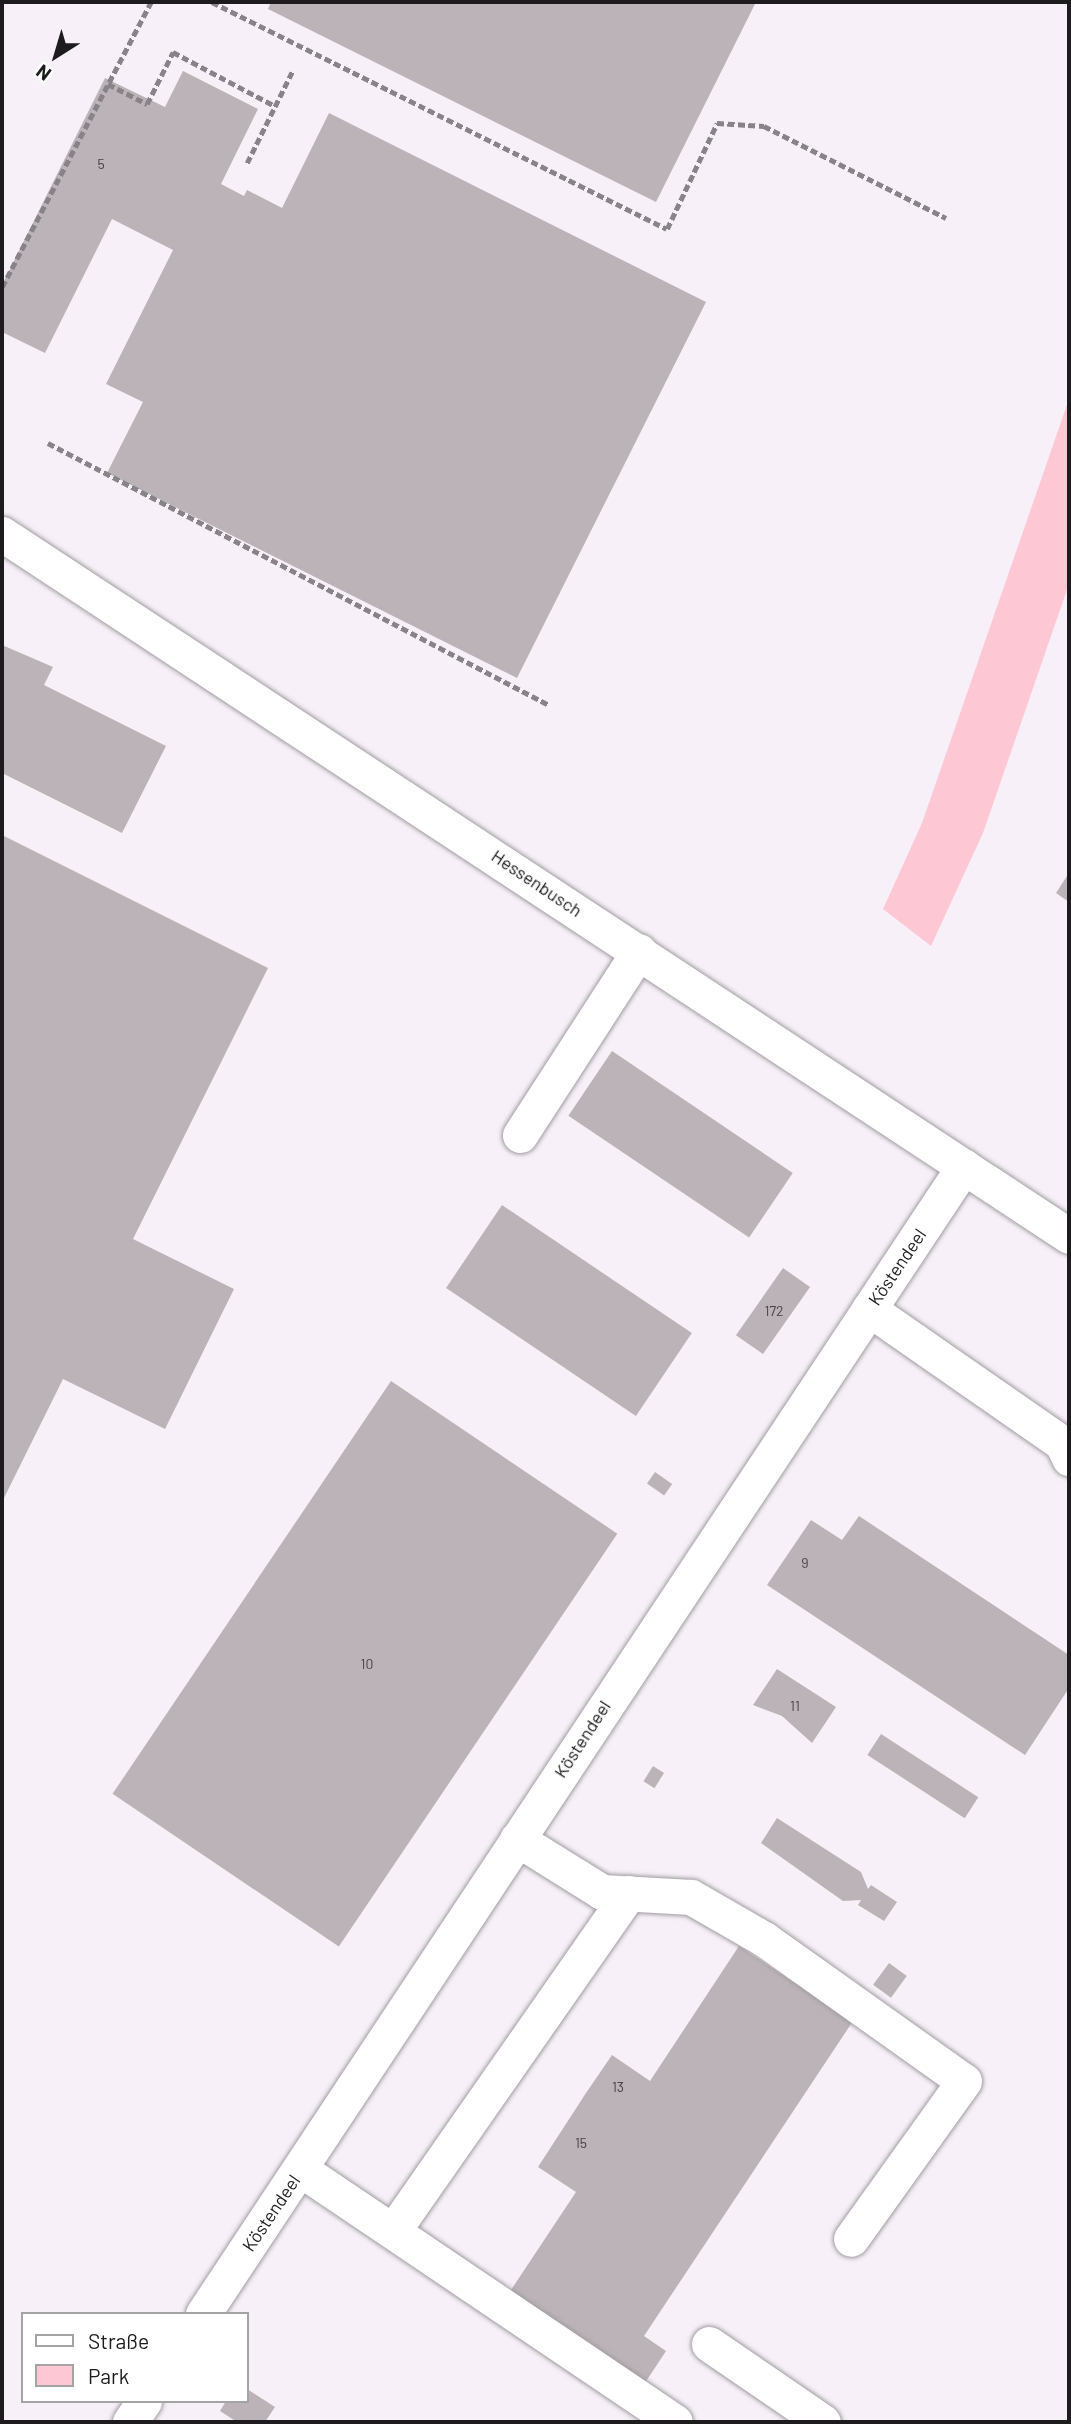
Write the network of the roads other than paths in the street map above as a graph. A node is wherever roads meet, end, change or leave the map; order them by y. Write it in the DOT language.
graph roads {
  1 [pos="2,534"];
  2 [pos="639,951"];
  3 [pos="520,1135"];
  4 [pos="964,1166"];
  5 [pos="1069,1236"];
  6 [pos="869,1309"];
  7 [pos="1069,1458"];
  8 [pos="517,1839"];
  9 [pos="629,1893"];
  10 [pos="300,2169"];
  11 [pos="393,2231"];
  12 [pos="851,2239"];
  13 [pos="204,2312"];
  14 [pos="709,2344"];
  15 [pos="143,2403"];
  16 [pos="130,2422"];
  17 [pos="675,2422"];
  18 [pos="822,2422"];
  1 -- 2 [label="street, Hessenbusch"];
  2 -- 3 [label="street"];
  2 -- 4 [label="street, Hessenbusch"];
  4 -- 5 [label="street, Hessenbusch"];
  4 -- 6 [label="street, Köstendeel"];
  6 -- 7 [label="street"];
  6 -- 8 [label="street, Köstendeel"];
  8 -- 9 [label="street"];
  8 -- 10 [label="street, Köstendeel"];
  9 -- 11 [label="street"];
  9 -- 12 [label="street"];
  10 -- 11 [label="street"];
  10 -- 13 [label="street, Köstendeel"];
  11 -- 17 [label="street"];
  14 -- 18 [label="street"];
  15 -- 16 [label="street"];
}
